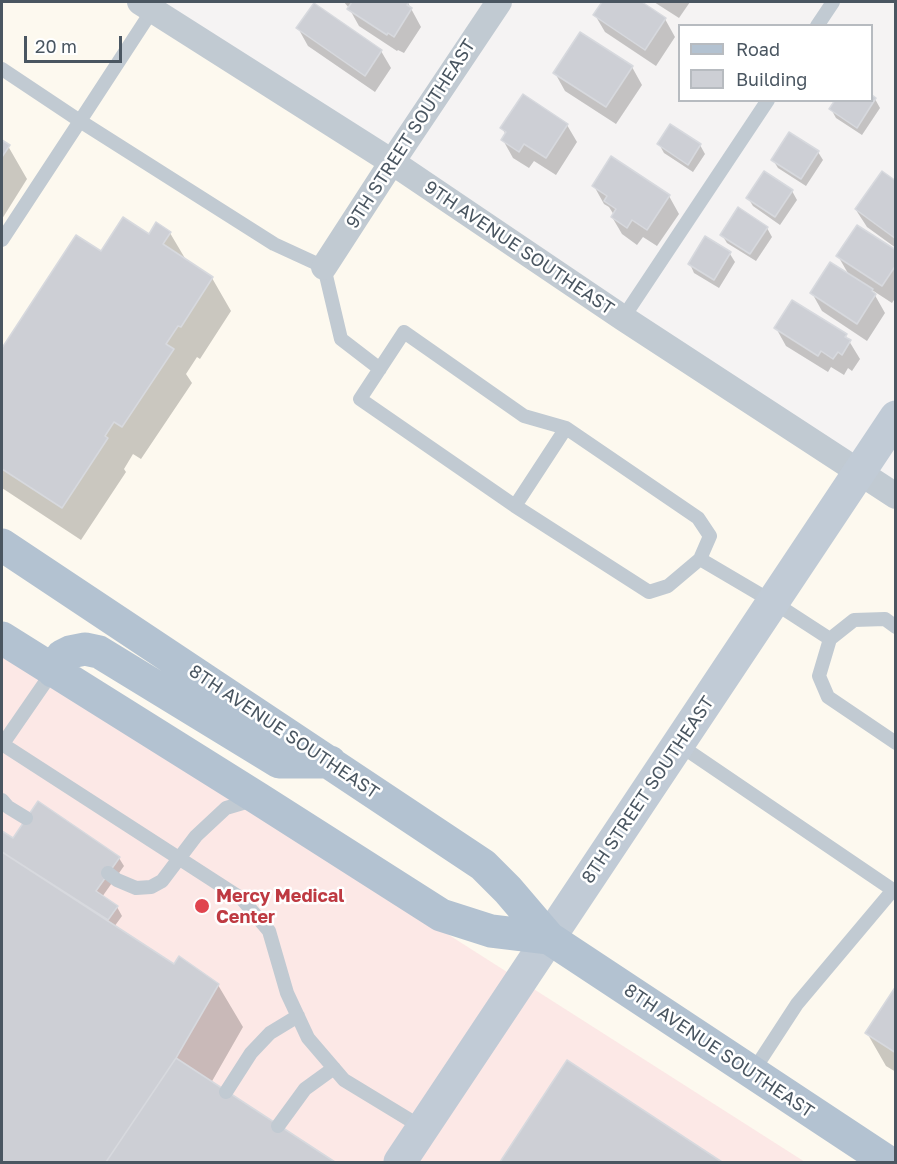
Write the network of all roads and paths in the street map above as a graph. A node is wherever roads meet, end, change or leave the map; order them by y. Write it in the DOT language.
graph roads {
  1 [pos="499,2"];
  2 [pos="833,2"];
  3 [pos="150,4"];
  4 [pos="818,24"];
  5 [pos="2,69"];
  6 [pos="767,102"];
  7 [pos="81,121"];
  8 [pos="392,162"];
  9 [pos="2,240"];
  10 [pos="324,267"];
  11 [pos="623,318"];
  12 [pos="380,369"];
  13 [pos="896,417"];
  14 [pos="566,428"];
  15 [pos="859,472"];
  16 [pos="896,496"];
  17 [pos="515,506"];
  18 [pos="2,546"];
  19 [pos="700,559"];
  20 [pos="773,602"];
  21 [pos="896,627"];
  22 [pos="2,638"];
  23 [pos="830,639"];
  24 [pos="53,671"];
  25 [pos="896,742"];
  26 [pos="2,744"];
  27 [pos="678,744"];
  28 [pos="330,762"];
  29 [pos="259,799"];
  30 [pos="2,800"];
  31 [pos="26,818"];
  32 [pos="180,859"];
  33 [pos="108,873"];
  34 [pos="549,938"];
  35 [pos="298,1016"];
  36 [pos="334,1068"];
  37 [pos="752,1073"];
  38 [pos="226,1092"];
  39 [pos="278,1126"];
  40 [pos="423,1128"];
  41 [pos="400,1162"];
  42 [pos="888,1162"];
  1 -- 8 [label="street, 9TH STREET SOUTHEAST"];
  2 -- 4 [label="lane"];
  3 -- 7 [label="lane"];
  3 -- 8 [label="street, 9TH AVENUE SOUTHEAST"];
  5 -- 7 [label="lane"];
  6 -- 11 [label="lane"];
  7 -- 9 [label="lane"];
  7 -- 10 [label="lane"];
  8 -- 10 [label="street, 9TH STREET SOUTHEAST"];
  8 -- 11 [label="street, 9TH AVENUE SOUTHEAST"];
  10 -- 12 [label="lane"];
  11 -- 15 [label="street, 9TH AVENUE SOUTHEAST"];
  12 -- 14 [label="lane"];
  12 -- 17 [label="lane"];
  13 -- 15 [label="main road, 8TH STREET SOUTHEAST"];
  14 -- 17 [label="lane"];
  14 -- 19 [label="lane"];
  15 -- 16 [label="street, 9TH AVENUE SOUTHEAST"];
  15 -- 20 [label="main road, 8TH STREET SOUTHEAST"];
  17 -- 19 [label="lane"];
  18 -- 28 [label="main road, 8TH AVENUE SOUTHEAST"];
  19 -- 20 [label="lane"];
  20 -- 23 [label="lane"];
  20 -- 27 [label="main road, 8TH STREET SOUTHEAST"];
  21 -- 23 [label="lane"];
  22 -- 24 [label="main road, 8TH AVENUE SOUTHEAST"];
  23 -- 25 [label="lane"];
  24 -- 26 [label="lane"];
  24 -- 28 [label="main road"];
  24 -- 29 [label="main road, 8TH AVENUE SOUTHEAST"];
  26 -- 32 [label="lane"];
  27 -- 34 [label="main road, 8TH STREET SOUTHEAST"];
  27 -- 37 [label="lane"];
  28 -- 34 [label="main road, 8TH AVENUE SOUTHEAST"];
  29 -- 32 [label="lane"];
  29 -- 34 [label="main road, 8TH AVENUE SOUTHEAST"];
  30 -- 31 [label="lane"];
  32 -- 33 [label="lane"];
  32 -- 35 [label="lane"];
  34 -- 37 [label="main road, 8TH AVENUE SOUTHEAST"];
  34 -- 40 [label="main road, 8TH STREET SOUTHEAST"];
  35 -- 36 [label="lane"];
  35 -- 38 [label="lane"];
  36 -- 39 [label="lane"];
  36 -- 40 [label="lane"];
  37 -- 42 [label="main road, 8TH AVENUE SOUTHEAST"];
  40 -- 41 [label="main road, 8TH STREET SOUTHEAST"];
}
